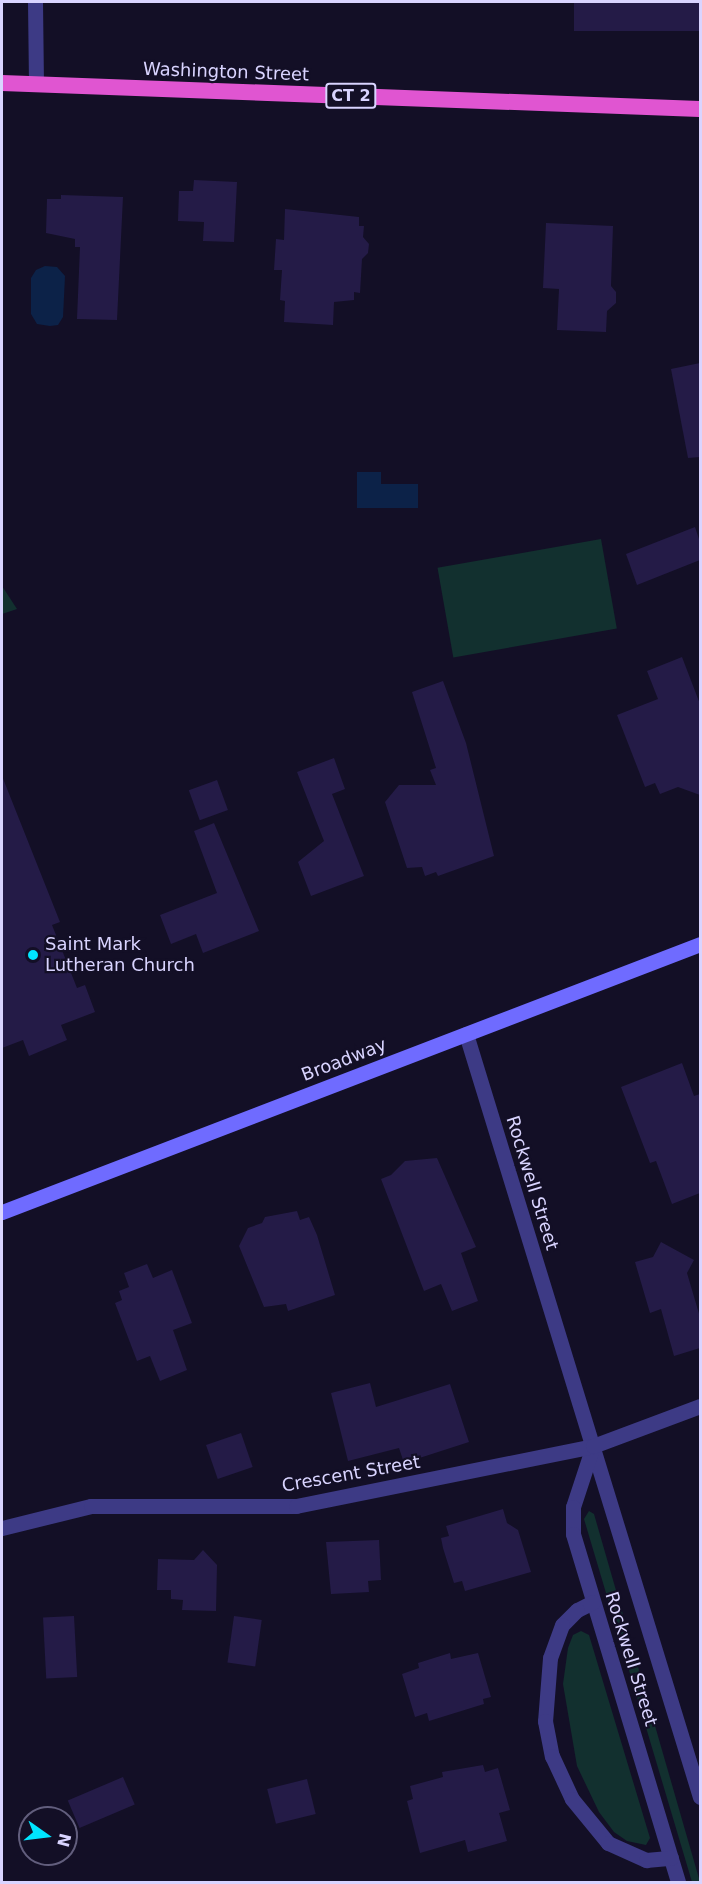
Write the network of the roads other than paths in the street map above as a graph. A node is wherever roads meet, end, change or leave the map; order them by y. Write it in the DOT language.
graph roads {
  1 [pos="35,2"];
  2 [pos="2,83"];
  3 [pos="36,84"];
  4 [pos="700,109"];
  5 [pos="700,944"];
  6 [pos="466,1034"];
  7 [pos="2,1212"];
  8 [pos="700,1406"];
  9 [pos="593,1446"];
  10 [pos="2,1528"];
  11 [pos="593,1602"];
  12 [pos="700,1797"];
  13 [pos="671,1858"];
  14 [pos="678,1882"];
  1 -- 3 [label="street"];
  2 -- 3 [label="highway, Washington Street / CT 2"];
  3 -- 4 [label="highway, Washington Street / CT 2"];
  5 -- 6 [label="main road, Broadway"];
  6 -- 7 [label="main road, Broadway"];
  6 -- 9 [label="street, Rockwell Street"];
  8 -- 9 [label="street, Crescent Street"];
  9 -- 10 [label="street, Crescent Street"];
  9 -- 11 [label="street, Rockwell Street"];
  9 -- 12 [label="street, Rockwell Street"];
  11 -- 13 [label="street, Rockwell Street"];
  11 -- 13 [label="street"];
  13 -- 14 [label="street, Rockwell Street"];
}
